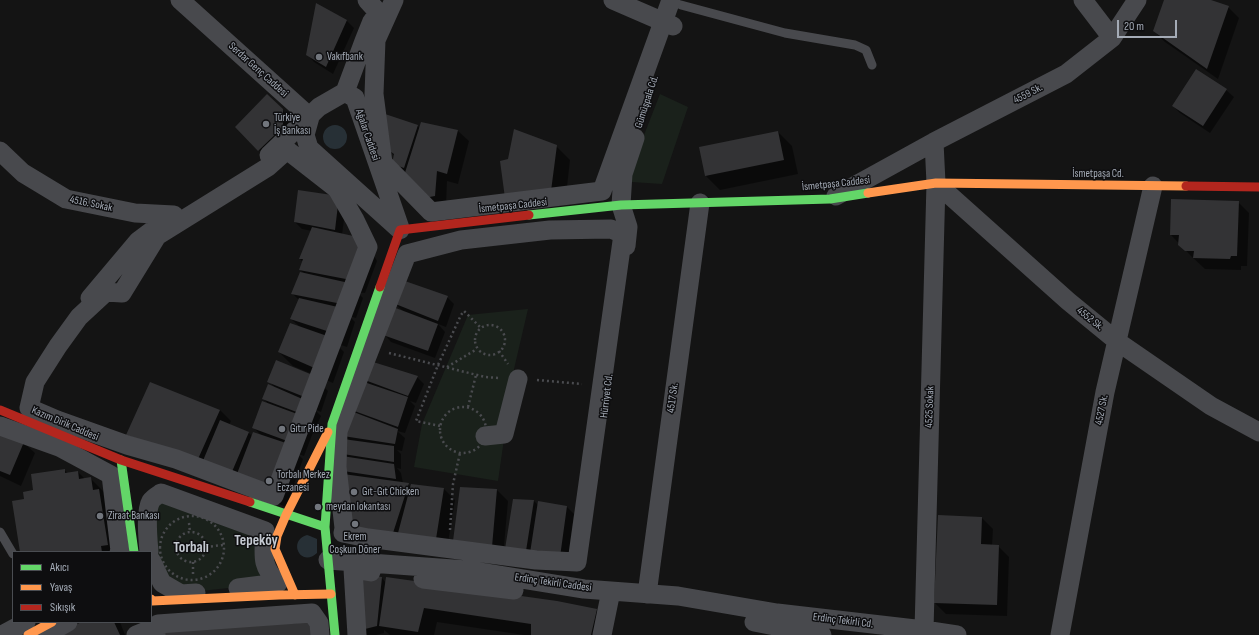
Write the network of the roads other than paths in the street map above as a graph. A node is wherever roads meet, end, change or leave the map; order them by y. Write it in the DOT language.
graph roads {
  1 [pos="180,0"];
  2 [pos="394,0"];
  3 [pos="613,0"];
  4 [pos="1083,0"];
  5 [pos="1137,0"];
  6 [pos="679,2"];
  7 [pos="375,4"];
  8 [pos="668,24"];
  9 [pos="1112,38"];
  10 [pos="872,65"];
  11 [pos="345,92"];
  12 [pos="310,117"];
  13 [pos="934,142"];
  14 [pos="0,151"];
  15 [pos="936,184"];
  16 [pos="1153,186"];
  17 [pos="1259,187"];
  18 [pos="830,199"];
  19 [pos="700,203"];
  20 [pos="621,205"];
  21 [pos="174,215"];
  22 [pos="355,220"];
  23 [pos="400,230"];
  24 [pos="1118,342"];
  25 [pos="518,379"];
  26 [pos="4,417"];
  27 [pos="332,424"];
  28 [pos="1259,432"];
  29 [pos="485,436"];
  30 [pos="121,460"];
  31 [pos="286,515"];
  32 [pos="325,527"];
  33 [pos="0,532"];
  34 [pos="448,548"];
  35 [pos="120,551"];
  36 [pos="134,551"];
  37 [pos="149,551"];
  38 [pos="12,552"];
  39 [pos="328,560"];
  40 [pos="152,562"];
  41 [pos="584,589"];
  42 [pos="331,594"];
  43 [pos="646,594"];
  44 [pos="295,595"];
  45 [pos="610,596"];
  46 [pos="152,601"];
  47 [pos="777,613"];
  48 [pos="24,623"];
  49 [pos="50,623"];
  50 [pos="66,623"];
  51 [pos="128,623"];
  52 [pos="849,628"];
  53 [pos="924,630"];
  54 [pos="156,631"];
  55 [pos="2,635"];
  56 [pos="28,635"];
  57 [pos="45,635"];
  58 [pos="135,635"];
  59 [pos="320,635"];
  60 [pos="335,635"];
  61 [pos="357,635"];
  62 [pos="602,635"];
  63 [pos="822,635"];
  64 [pos="957,635"];
  65 [pos="1060,635"];
  1 -- 12 [label="street, Serdar Genç Caddesi"];
  2 -- 8 [label="street"];
  3 -- 8 [label="street"];
  4 -- 9 [label="street"];
  5 -- 9 [label="street, 4559 Sk."];
  6 -- 8 [label="street"];
  6 -- 10 [label="lane"];
  7 -- 11 [label="street"];
  8 -- 20 [label="street, Gümüşpala Cd."];
  9 -- 13 [label="street, 4559 Sk."];
  11 -- 12 [label="street"];
  11 -- 23 [label="street, Ağalar Caddesi"];
  12 -- 21 [label="street"];
  12 -- 23 [label="street"];
  13 -- 15 [label="street"];
  13 -- 18 [label="street, 4559 Sk."];
  14 -- 21 [label="street, 4516. Sokak"];
  15 -- 16 [label="main road, İsmetpaşa Cd."];
  15 -- 18 [label="main road, İsmetpaşa Caddesi"];
  15 -- 24 [label="street, 4552 Sk."];
  15 -- 53 [label="street, 4525 Sokak"];
  16 -- 17 [label="main road, İsmetpaşa Cd."];
  16 -- 24 [label="street, 4527 Sk."];
  18 -- 19 [label="main road, İsmetpaşa Caddesi"];
  19 -- 20 [label="main road, İsmetpaşa Caddesi"];
  19 -- 43 [label="street, 4517 Sk."];
  20 -- 23 [label="main road, İsmetpaşa Caddesi"];
  20 -- 41 [label="street, Hürriyet Cd."];
  21 -- 26 [label="street"];
  22 -- 22 [label="street"];
  23 -- 27 [label="main road"];
  24 -- 28 [label="street, 4552 Sk."];
  24 -- 65 [label="street, 4527 Sk."];
  25 -- 29 [label="street"];
  26 -- 30 [label="main road, Kazım Dirik Caddesi"];
  26 -- 35 [label="street"];
  27 -- 31 [label="main road"];
  27 -- 32 [label="main road"];
  30 -- 31 [label="main road, Kazım Dirik Caddesi"];
  30 -- 36 [label="main road"];
  31 -- 32 [label="main road, Kazım Dirik Caddesi"];
  31 -- 44 [label="main road"];
  32 -- 39 [label="main road"];
  33 -- 38 [label="lane"];
  34 -- 34 [label="street"];
  37 -- 40 [label="street"];
  39 -- 41 [label="street, Erdinç Tekirli Caddesi"];
  39 -- 42 [label="main road"];
  41 -- 45 [label="street, Erdinç Tekirli Caddesi"];
  42 -- 44 [label="main road"];
  42 -- 60 [label="main road"];
  43 -- 45 [label="street, Erdinç Tekirli Caddesi"];
  43 -- 47 [label="street, Erdinç Tekirli Caddesi"];
  44 -- 46 [label="main road"];
  45 -- 61 [label="street"];
  45 -- 62 [label="street"];
  45 -- 63 [label="street"];
  47 -- 52 [label="street, Erdinç Tekirli Cd."];
  48 -- 55 [label="street"];
  49 -- 56 [label="main road"];
  50 -- 57 [label="street"];
  51 -- 58 [label="street"];
  52 -- 53 [label="street, Erdinç Tekirli Cd."];
  53 -- 64 [label="street, Erdinç Tekirli Cd."];
  54 -- 58 [label="street"];
  54 -- 59 [label="street"];
}
